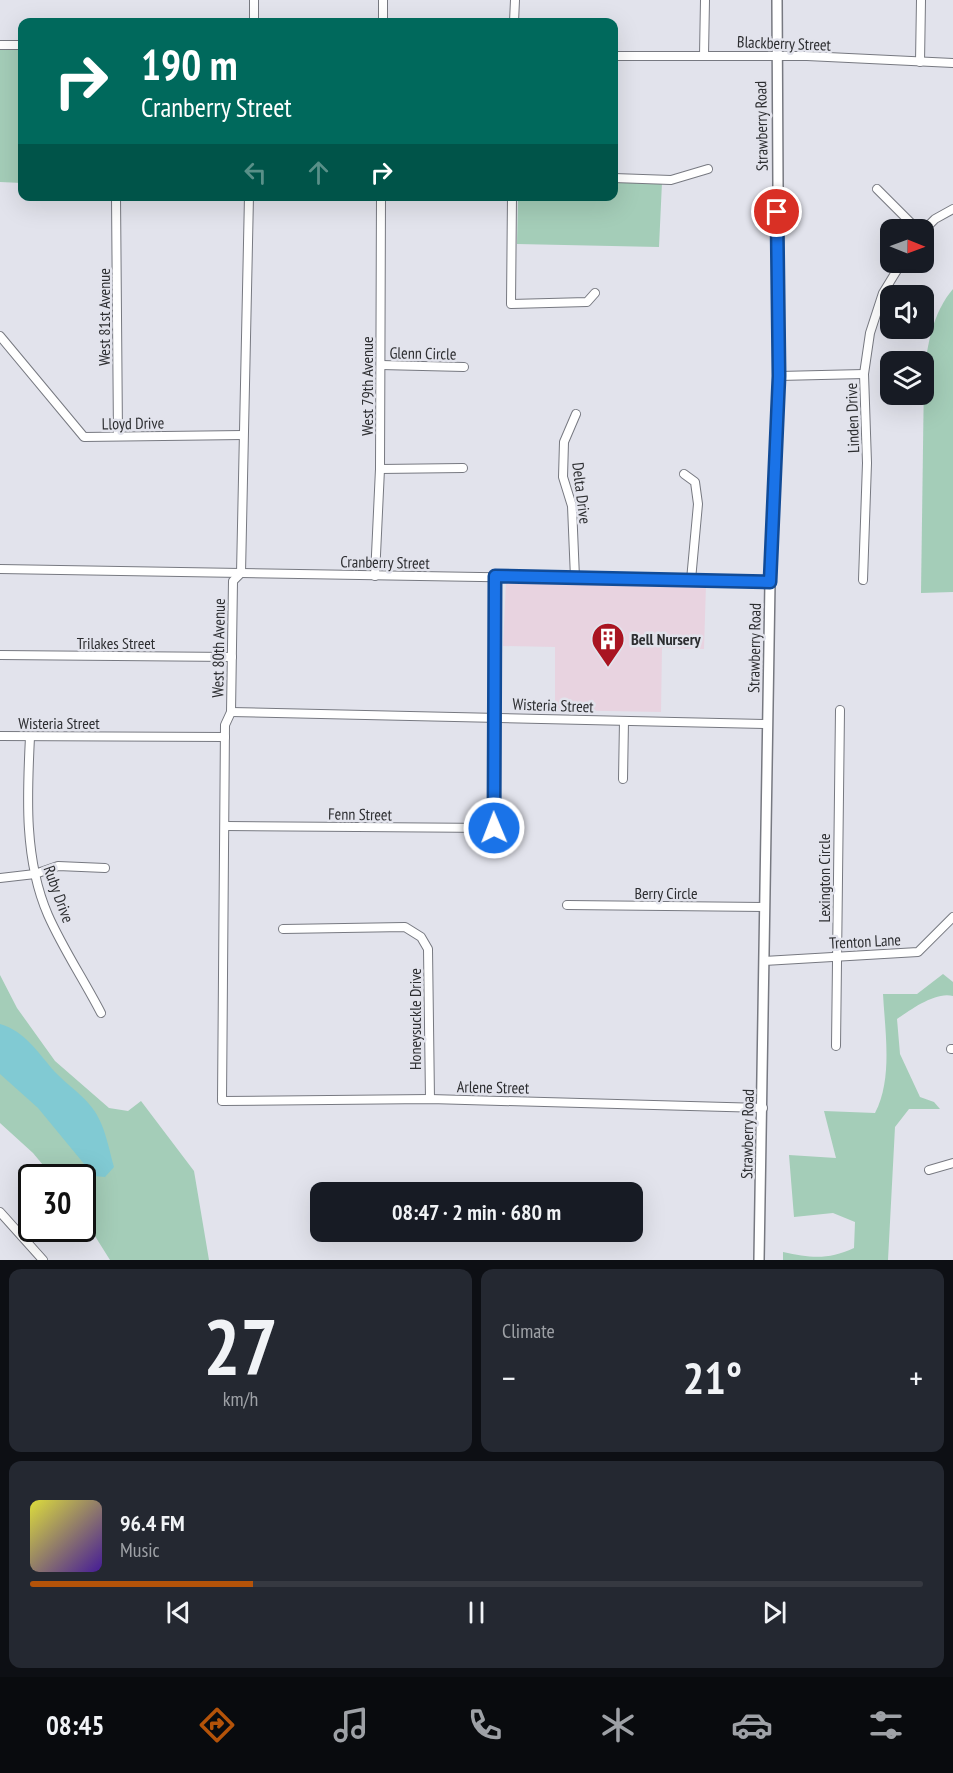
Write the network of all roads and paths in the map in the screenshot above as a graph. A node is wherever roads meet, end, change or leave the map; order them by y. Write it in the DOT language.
graph roads {
  1 [pos="254,0"];
  2 [pos="383,0"];
  3 [pos="515,0"];
  4 [pos="705,0"];
  5 [pos="777,0"];
  6 [pos="921,0"];
  7 [pos="254,18"];
  8 [pos="383,18"];
  9 [pos="514,18"];
  10 [pos="0,45"];
  11 [pos="18,45"];
  12 [pos="704,55"];
  13 [pos="776,55"];
  14 [pos="618,56"];
  15 [pos="920,62"];
  16 [pos="953,63"];
  17 [pos="708,170"];
  18 [pos="618,178"];
  19 [pos="877,189"];
  20 [pos="116,201"];
  21 [pos="249,201"];
  22 [pos="381,201"];
  23 [pos="512,201"];
  24 [pos="953,209"];
  25 [pos="907,219"];
  26 [pos="934,220"];
  27 [pos="895,273"];
  28 [pos="595,293"];
  29 [pos="0,336"];
  30 [pos="381,365"];
  31 [pos="464,367"];
  32 [pos="864,374"];
  33 [pos="779,376"];
  34 [pos="576,414"];
  35 [pos="243,435"];
  36 [pos="118,436"];
  37 [pos="462,468"];
  38 [pos="380,469"];
  39 [pos="684,474"];
  40 [pos="0,569"];
  41 [pos="240,573"];
  42 [pos="375,576"];
  43 [pos="495,576"];
  44 [pos="575,578"];
  45 [pos="691,580"];
  46 [pos="863,580"];
  47 [pos="770,582"];
  48 [pos="0,656"];
  49 [pos="232,657"];
  50 [pos="840,710"];
  51 [pos="231,712"];
  52 [pos="493,716"];
  53 [pos="624,721"];
  54 [pos="767,724"];
  55 [pos="0,736"];
  56 [pos="30,737"];
  57 [pos="225,737"];
  58 [pos="623,779"];
  59 [pos="225,826"];
  60 [pos="105,868"];
  61 [pos="35,874"];
  62 [pos="0,878"];
  63 [pos="567,905"];
  64 [pos="765,907"];
  65 [pos="951,923"];
  66 [pos="283,929"];
  67 [pos="837,956"];
  68 [pos="764,961"];
  69 [pos="101,1013"];
  70 [pos="836,1046"];
  71 [pos="429,1099"];
  72 [pos="222,1101"];
  73 [pos="763,1108"];
  74 [pos="953,1163"];
  75 [pos="929,1170"];
  76 [pos="0,1212"];
  77 [pos="43,1260"];
  78 [pos="759,1260"];
  1 -- 7 [label="street"];
  2 -- 8 [label="street"];
  3 -- 9 [label="street"];
  4 -- 12 [label="street"];
  5 -- 13 [label="street, Strawberry Road"];
  6 -- 15 [label="street"];
  10 -- 11 [label="street"];
  12 -- 13 [label="street, Blackberry Street"];
  12 -- 14 [label="street, Blackberry Street"];
  13 -- 15 [label="street, Blackberry Street"];
  13 -- 33 [label="street, Strawberry Road"];
  15 -- 16 [label="street, Blackberry Street"];
  17 -- 18 [label="street"];
  19 -- 25 [label="street"];
  20 -- 36 [label="street, West 81st Avenue"];
  21 -- 35 [label="street, West 80th Avenue"];
  22 -- 30 [label="street, West 79th Avenue"];
  23 -- 28 [label="street"];
  24 -- 26 [label="street"];
  27 -- 32 [label="street, Linden Drive"];
  29 -- 36 [label="street, Lloyd Drive"];
  30 -- 31 [label="street, Glenn Circle"];
  30 -- 38 [label="street, West 79th Avenue"];
  32 -- 33 [label="street"];
  32 -- 46 [label="street, Linden Drive"];
  33 -- 47 [label="street, Strawberry Road"];
  34 -- 44 [label="street, Delta Drive"];
  35 -- 36 [label="street, Lloyd Drive"];
  35 -- 41 [label="street, West 80th Avenue"];
  37 -- 38 [label="street"];
  38 -- 42 [label="street, West 79th Avenue"];
  39 -- 45 [label="street"];
  40 -- 41 [label="street, Cranberry Street"];
  41 -- 42 [label="street, Cranberry Street"];
  41 -- 49 [label="street, West 80th Avenue"];
  42 -- 43 [label="street, Cranberry Street"];
  43 -- 44 [label="street, Cranberry Street"];
  43 -- 52 [label="street"];
  44 -- 45 [label="street, Cranberry Street"];
  45 -- 47 [label="street, Cranberry Street"];
  47 -- 54 [label="street, Strawberry Road"];
  48 -- 49 [label="street, Trilakes Street"];
  49 -- 51 [label="street, West 80th Avenue"];
  50 -- 67 [label="street, Lexington Circle"];
  51 -- 52 [label="street, Wisteria Street"];
  51 -- 57 [label="street, West 80th Avenue"];
  52 -- 53 [label="street, Wisteria Street"];
  52 -- 59 [label="street, Fenn Street"];
  53 -- 54 [label="street, Wisteria Street"];
  53 -- 58 [label="street"];
  54 -- 64 [label="street, Strawberry Road"];
  55 -- 56 [label="street, Wisteria Street"];
  56 -- 57 [label="street, Wisteria Street"];
  56 -- 61 [label="street, Ruby Drive"];
  57 -- 59 [label="street, West 80th Avenue"];
  59 -- 72 [label="street, West 80th Avenue"];
  60 -- 61 [label="street"];
  61 -- 62 [label="street"];
  61 -- 69 [label="street, Ruby Drive"];
  63 -- 64 [label="street, Berry Circle"];
  64 -- 68 [label="street, Strawberry Road"];
  65 -- 67 [label="street, Trenton Lane"];
  66 -- 71 [label="street, Honeysuckle Drive"];
  67 -- 68 [label="street, Trenton Lane"];
  67 -- 70 [label="street, Lexington Circle"];
  68 -- 73 [label="street, Strawberry Road"];
  71 -- 72 [label="street, Arlene Street"];
  71 -- 73 [label="street, Arlene Street"];
  73 -- 78 [label="street, Strawberry Road"];
  74 -- 75 [label="street"];
  76 -- 77 [label="street"];
}
